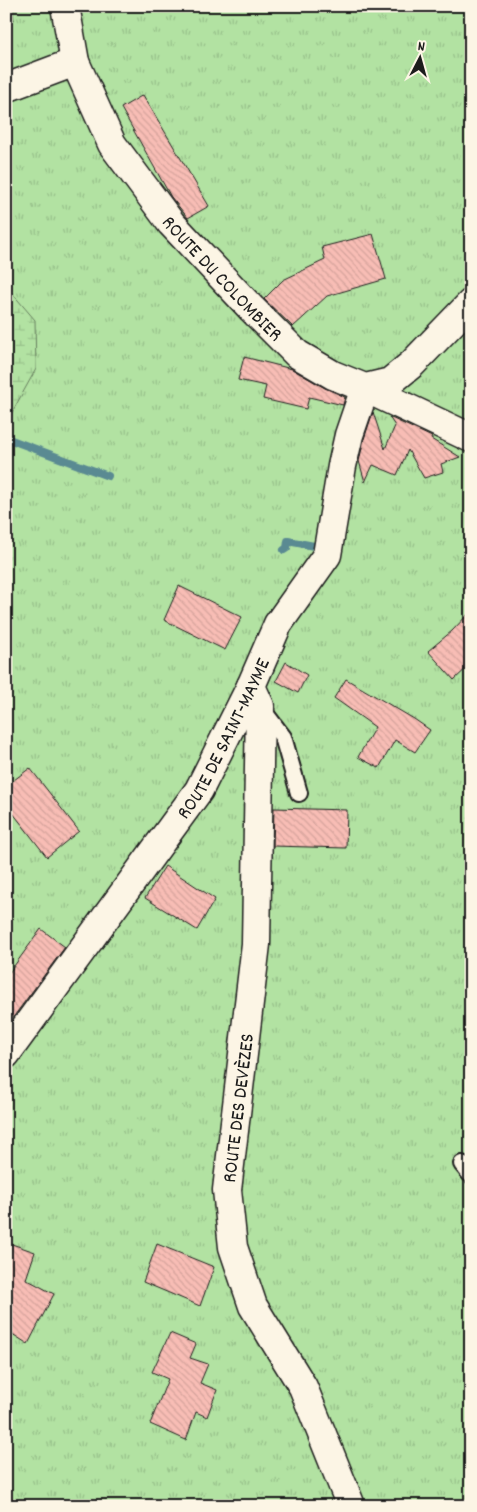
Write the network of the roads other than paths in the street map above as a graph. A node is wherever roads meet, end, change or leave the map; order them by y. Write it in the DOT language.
graph roads {
  1 [pos="65,6"];
  2 [pos="75,62"];
  3 [pos="6,88"];
  4 [pos="471,303"];
  5 [pos="365,388"];
  6 [pos="471,438"];
  7 [pos="256,696"];
  8 [pos="299,793"];
  9 [pos="6,1054"];
  10 [pos="351,1506"];
  1 -- 2 [label="street, ROUTE DU COLOMBIER"];
  2 -- 3 [label="street"];
  2 -- 5 [label="street, ROUTE DU COLOMBIER"];
  4 -- 5 [label="street"];
  5 -- 6 [label="street, ROUTE DU COLOMBIER"];
  5 -- 7 [label="street, ROUTE DE SAINT-MAYME"];
  7 -- 8 [label="lane"];
  7 -- 9 [label="street, ROUTE DE SAINT-MAYME"];
  7 -- 10 [label="street, ROUTE DES DEVÈZES"];
}
